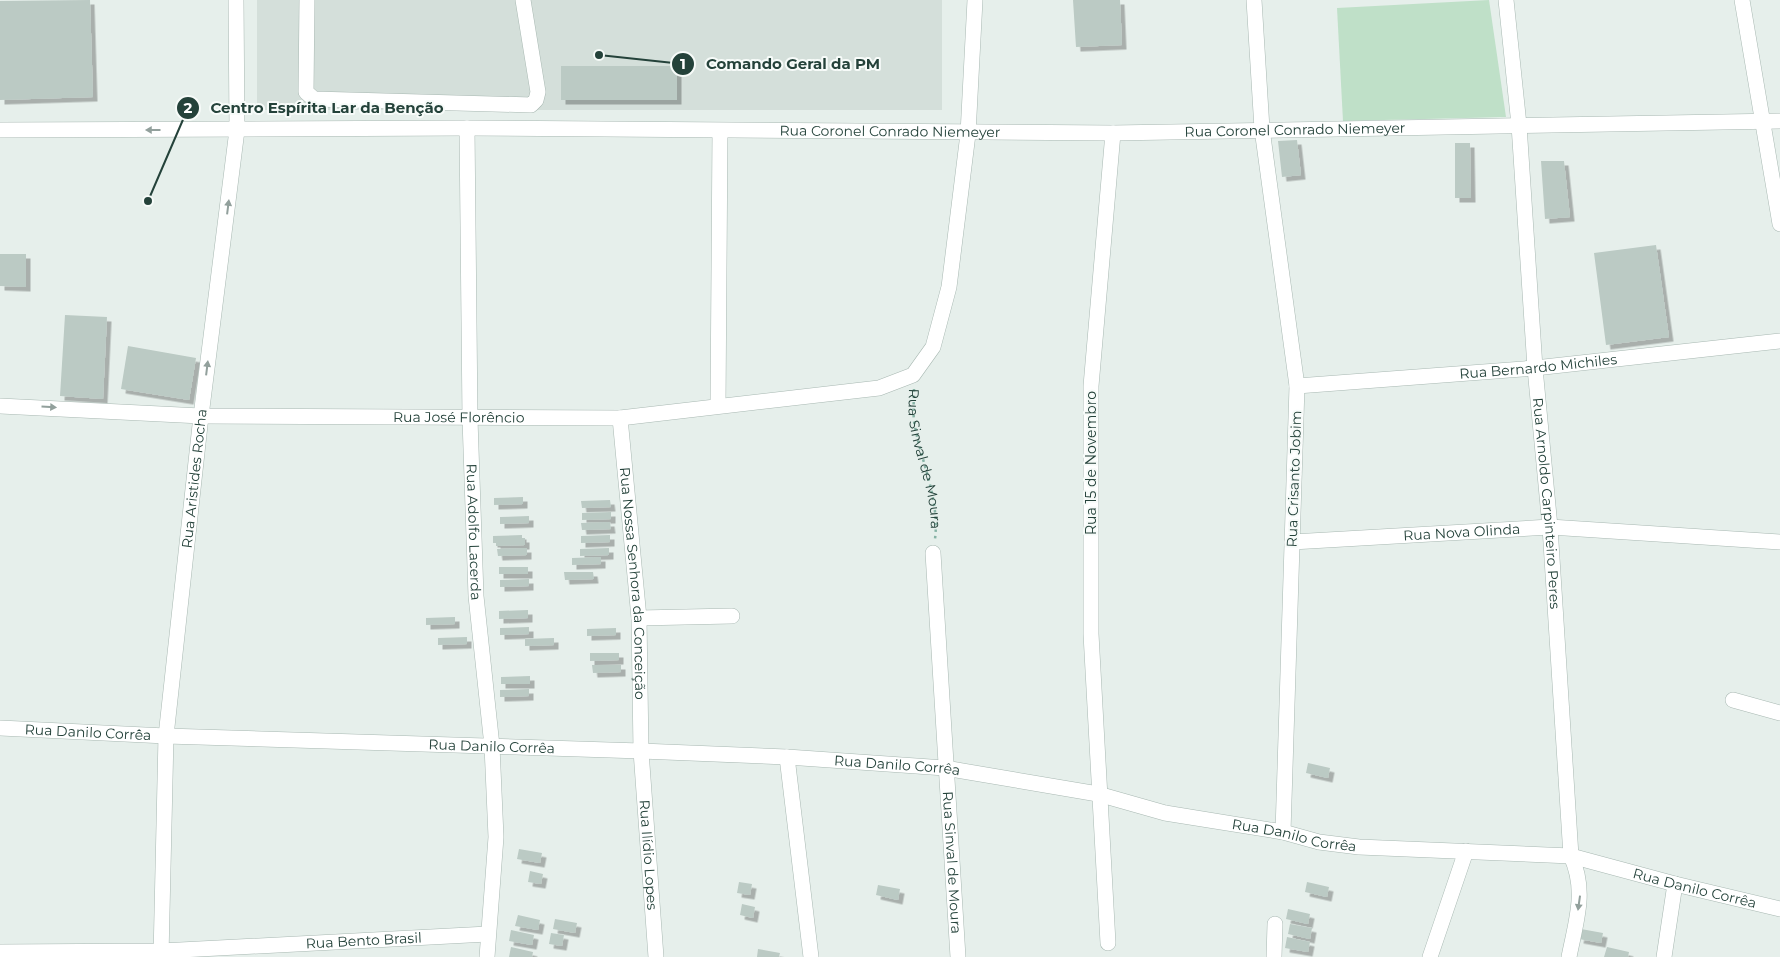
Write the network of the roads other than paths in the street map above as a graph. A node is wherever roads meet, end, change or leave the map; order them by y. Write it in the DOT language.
graph roads {
  1 [pos="236,0"];
  2 [pos="307,0"];
  3 [pos="523,0"];
  4 [pos="975,0"];
  5 [pos="1254,0"];
  6 [pos="1506,0"];
  7 [pos="1742,0"];
  8 [pos="1762,121"];
  9 [pos="1780,121"];
  10 [pos="1519,125"];
  11 [pos="466,128"];
  12 [pos="1262,129"];
  13 [pos="0,130"];
  14 [pos="237,130"];
  15 [pos="720,132"];
  16 [pos="1113,133"];
  17 [pos="968,134"];
  18 [pos="1780,224"];
  19 [pos="1780,341"];
  20 [pos="1535,368"];
  21 [pos="913,375"];
  22 [pos="1298,386"];
  23 [pos="0,406"];
  24 [pos="718,406"];
  25 [pos="201,416"];
  26 [pos="620,418"];
  27 [pos="470,419"];
  28 [pos="1550,527"];
  29 [pos="1292,542"];
  30 [pos="1780,542"];
  31 [pos="933,553"];
  32 [pos="732,616"];
  33 [pos="639,618"];
  34 [pos="1733,700"];
  35 [pos="1780,713"];
  36 [pos="0,728"];
  37 [pos="166,736"];
  38 [pos="492,746"];
  39 [pos="640,750"];
  40 [pos="787,757"];
  41 [pos="945,768"];
  42 [pos="1098,794"];
  43 [pos="1283,832"];
  44 [pos="1466,851"];
  45 [pos="1571,856"];
  46 [pos="1675,884"];
  47 [pos="1780,909"];
  48 [pos="1275,924"];
  49 [pos="488,934"];
  50 [pos="1108,944"];
  51 [pos="0,952"];
  52 [pos="161,954"];
  53 [pos="487,957"];
  54 [pos="656,957"];
  55 [pos="811,957"];
  56 [pos="958,957"];
  57 [pos="1274,957"];
  58 [pos="1430,957"];
  59 [pos="1569,957"];
  60 [pos="1664,957"];
  1 -- 14 [label="street, Rua Aristides Rocha"];
  2 -- 3 [label="street"];
  4 -- 17 [label="street, Rua Sinval de Moura"];
  5 -- 12 [label="street, Rua Crisanto Jobim"];
  6 -- 10 [label="street, Rua Arnoldo Carpinteiro Peres"];
  7 -- 8 [label="street"];
  8 -- 9 [label="street, Rua Coronel Conrado Niemeyer"];
  8 -- 10 [label="street, Rua Coronel Conrado Niemeyer"];
  8 -- 18 [label="street"];
  10 -- 12 [label="street, Rua Coronel Conrado Niemeyer"];
  10 -- 20 [label="street, Rua Arnoldo Carpinteiro Peres"];
  11 -- 14 [label="street, Rua Coronel Conrado Niemeyer"];
  11 -- 15 [label="street, Rua Coronel Conrado Niemeyer"];
  11 -- 27 [label="street, Rua Adolfo Lacerda"];
  12 -- 16 [label="street, Rua Coronel Conrado Niemeyer"];
  12 -- 22 [label="street, Rua Crisanto Jobim"];
  14 -- 13 [label="street, Rua Coronel Conrado Niemeyer, one-way"];
  25 -- 14 [label="street, Rua Aristides Rocha, one-way"];
  15 -- 17 [label="street, Rua Coronel Conrado Niemeyer"];
  15 -- 24 [label="street"];
  16 -- 17 [label="street, Rua Coronel Conrado Niemeyer"];
  16 -- 42 [label="street, Rua 15 de Novembro"];
  17 -- 21 [label="street, Rua Sinval de Moura"];
  19 -- 20 [label="street, Rua Bernardo Michiles"];
  20 -- 22 [label="street, Rua Bernardo Michiles"];
  20 -- 28 [label="street, Rua Arnoldo Carpinteiro Peres"];
  21 -- 24 [label="street, Rua José Florêncio"];
  22 -- 29 [label="street, Rua Crisanto Jobim"];
  23 -- 25 [label="street, Rua José Florêncio, one-way"];
  24 -- 26 [label="street, Rua José Florêncio"];
  25 -- 27 [label="street, Rua José Florêncio"];
  25 -- 37 [label="street, Rua Aristides Rocha"];
  26 -- 27 [label="street, Rua José Florêncio"];
  26 -- 33 [label="street, Rua Nossa Senhora da Conceição"];
  27 -- 38 [label="street, Rua Adolfo Lacerda"];
  28 -- 29 [label="street, Rua Nova Olinda"];
  28 -- 30 [label="street, Rua Nova Olinda"];
  28 -- 45 [label="street, Rua Arnoldo Carpinteiro Peres"];
  29 -- 43 [label="street, Rua Crisanto Jobim"];
  31 -- 41 [label="street, Rua Sinval de Moura"];
  32 -- 33 [label="street"];
  33 -- 39 [label="street, Rua Nossa Senhora da Conceição"];
  34 -- 35 [label="street"];
  36 -- 37 [label="street, Rua Danilo Corrêa"];
  37 -- 38 [label="street, Rua Danilo Corrêa"];
  37 -- 52 [label="street, Rua Aristides Rocha"];
  38 -- 39 [label="street, Rua Danilo Corrêa"];
  38 -- 49 [label="street, Rua Adolfo Lacerda"];
  39 -- 40 [label="street, Rua Danilo Corrêa"];
  39 -- 54 [label="street, Rua Ilídio Lopes"];
  40 -- 41 [label="street, Rua Danilo Corrêa"];
  40 -- 55 [label="street"];
  41 -- 42 [label="street, Rua Danilo Corrêa"];
  41 -- 56 [label="street, Rua Sinval de Moura"];
  42 -- 43 [label="street, Rua Danilo Corrêa"];
  42 -- 50 [label="street, Rua 15 de Novembro"];
  43 -- 44 [label="street, Rua Danilo Corrêa"];
  44 -- 45 [label="street, Rua Danilo Corrêa"];
  44 -- 58 [label="street"];
  45 -- 46 [label="street, Rua Danilo Corrêa"];
  45 -- 59 [label="street, Rua Arnoldo Carpinteiro Peres, one-way"];
  46 -- 47 [label="street, Rua Danilo Corrêa"];
  46 -- 60 [label="street"];
  48 -- 57 [label="street"];
  49 -- 52 [label="street, Rua Bento Brasil"];
  49 -- 53 [label="street, Rua Adolfo Lacerda"];
  51 -- 52 [label="street, Rua Bento Brasil"];
}
